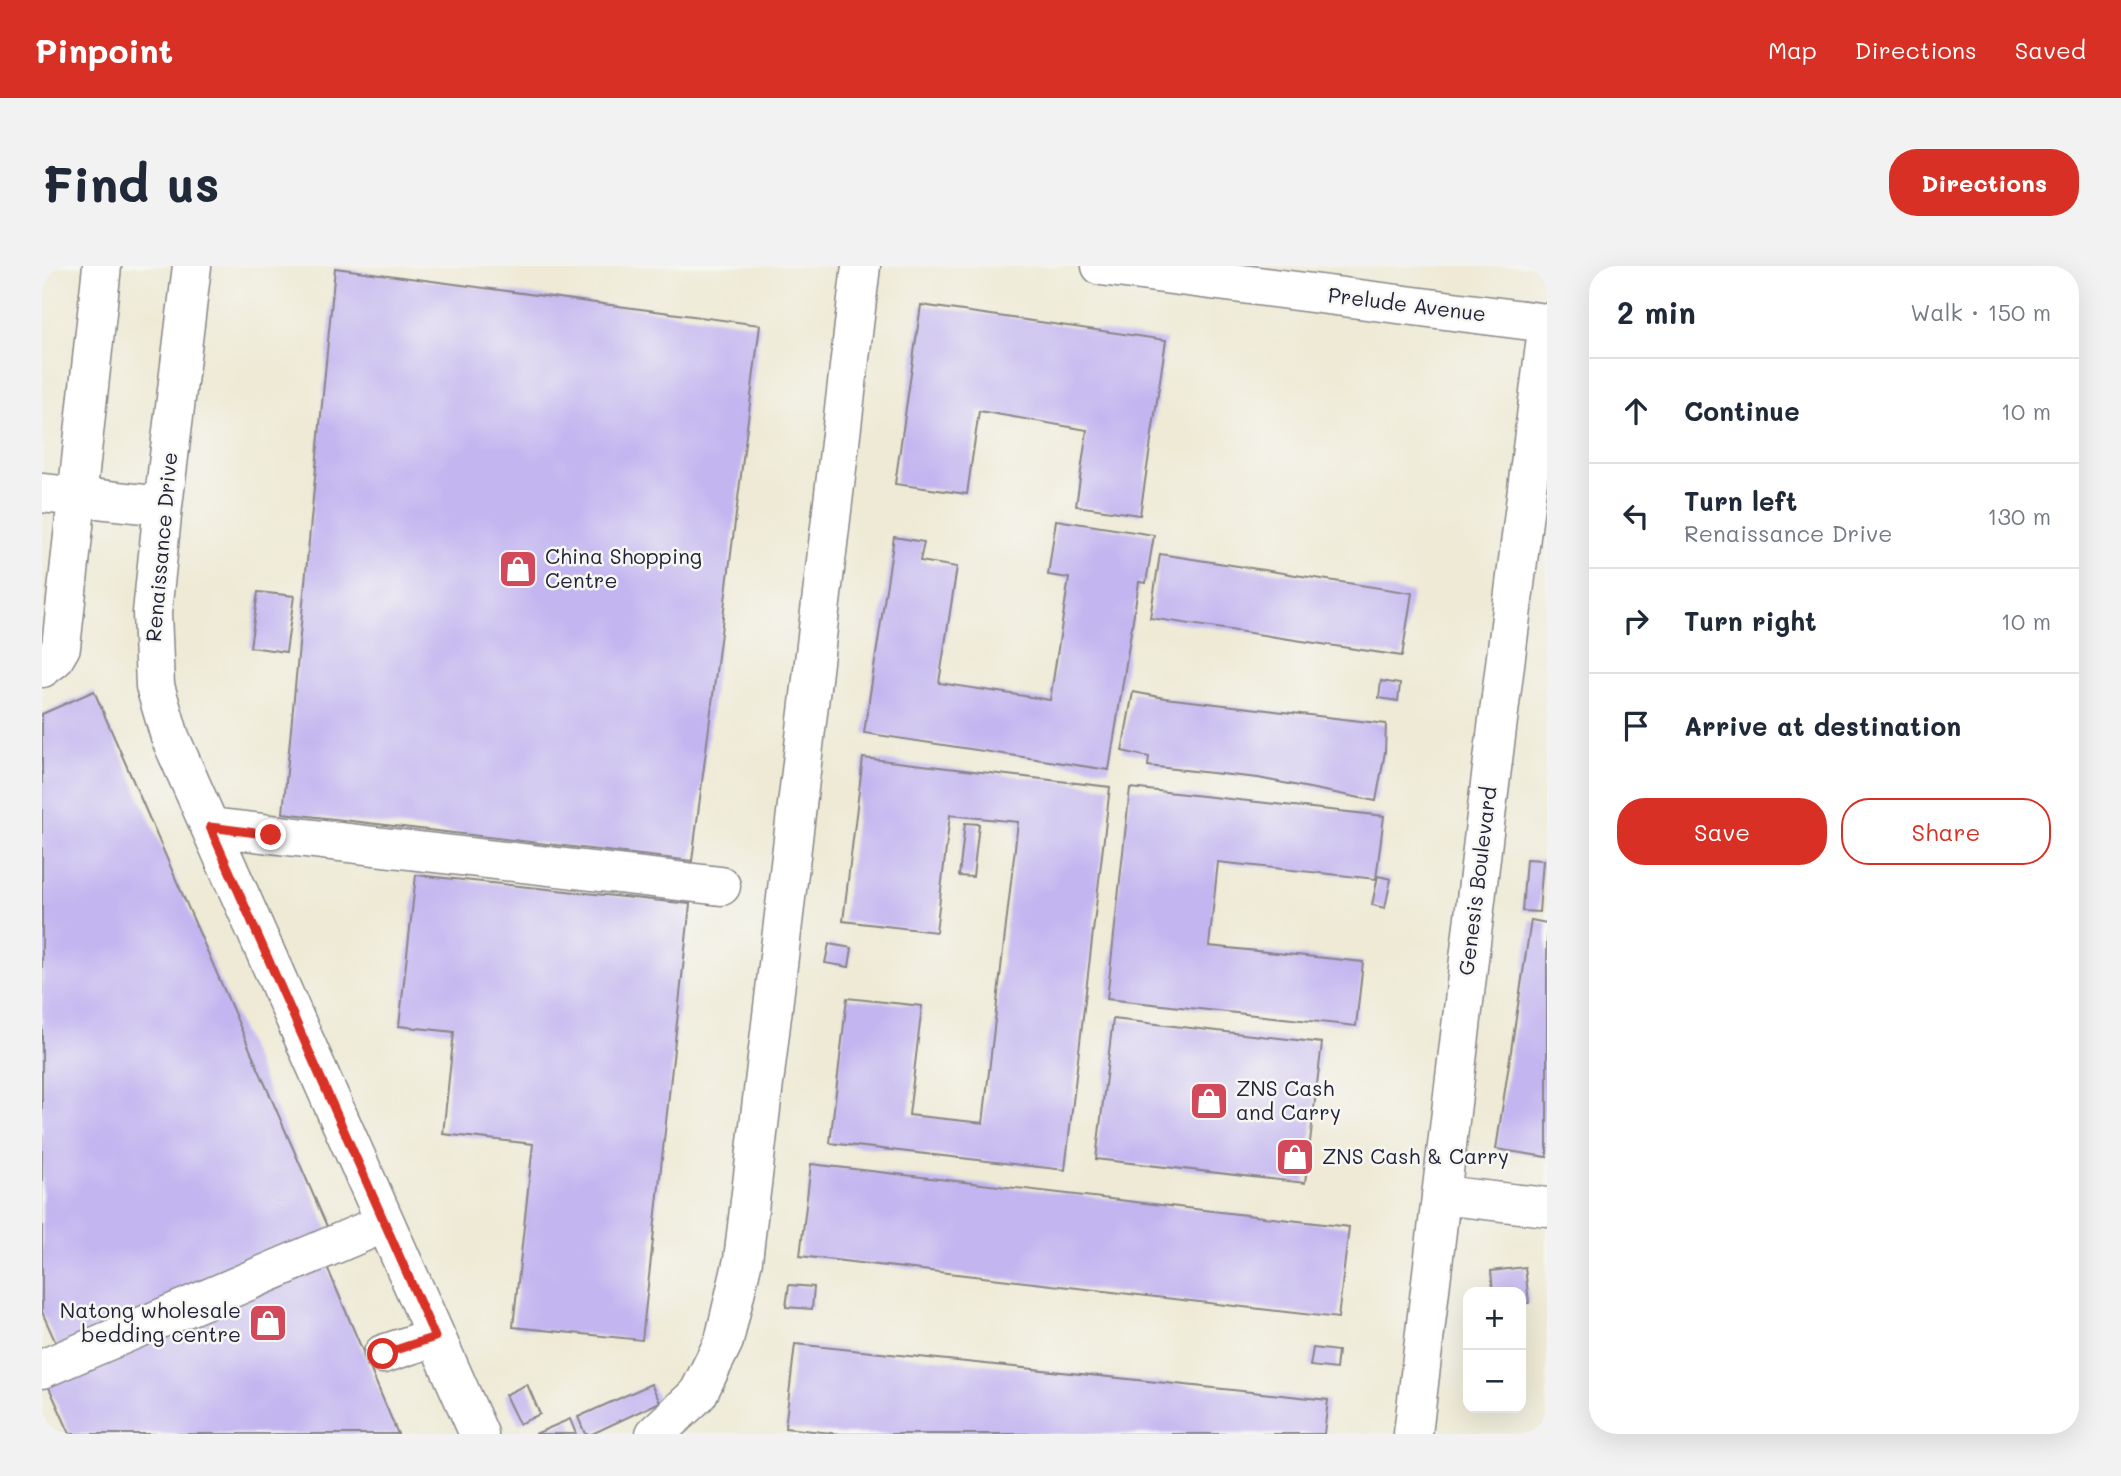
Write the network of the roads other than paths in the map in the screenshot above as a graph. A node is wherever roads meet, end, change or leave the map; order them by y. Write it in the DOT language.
graph roads {
  1 [pos="102,266"];
  2 [pos="192,266"];
  3 [pos="861,266"];
  4 [pos="1101,266"];
  5 [pos="1547,323"];
  6 [pos="1547,329"];
  7 [pos="59,496"];
  8 [pos="163,506"];
  9 [pos="42,668"];
  10 [pos="210,827"];
  11 [pos="721,886"];
  12 [pos="1441,1195"];
  13 [pos="1547,1207"];
  14 [pos="384,1223"];
  15 [pos="435,1337"];
  16 [pos="383,1354"];
  17 [pos="42,1369"];
  18 [pos="479,1434"];
  19 [pos="654,1434"];
  20 [pos="1413,1434"];
  1 -- 7 [label="street"];
  2 -- 8 [label="street, Renaissance Drive"];
  3 -- 19 [label="street"];
  4 -- 5 [label="street, Prelude Avenue"];
  6 -- 12 [label="street, Genesis Boulevard"];
  7 -- 8 [label="street"];
  7 -- 9 [label="street"];
  8 -- 10 [label="street, Renaissance Drive"];
  10 -- 11 [label="street"];
  10 -- 14 [label="street, Renaissance Drive"];
  12 -- 13 [label="street"];
  12 -- 20 [label="street, Genesis Boulevard"];
  14 -- 15 [label="street, Renaissance Drive"];
  14 -- 17 [label="street"];
  15 -- 16 [label="street"];
  15 -- 18 [label="street, Renaissance Drive"];
}
